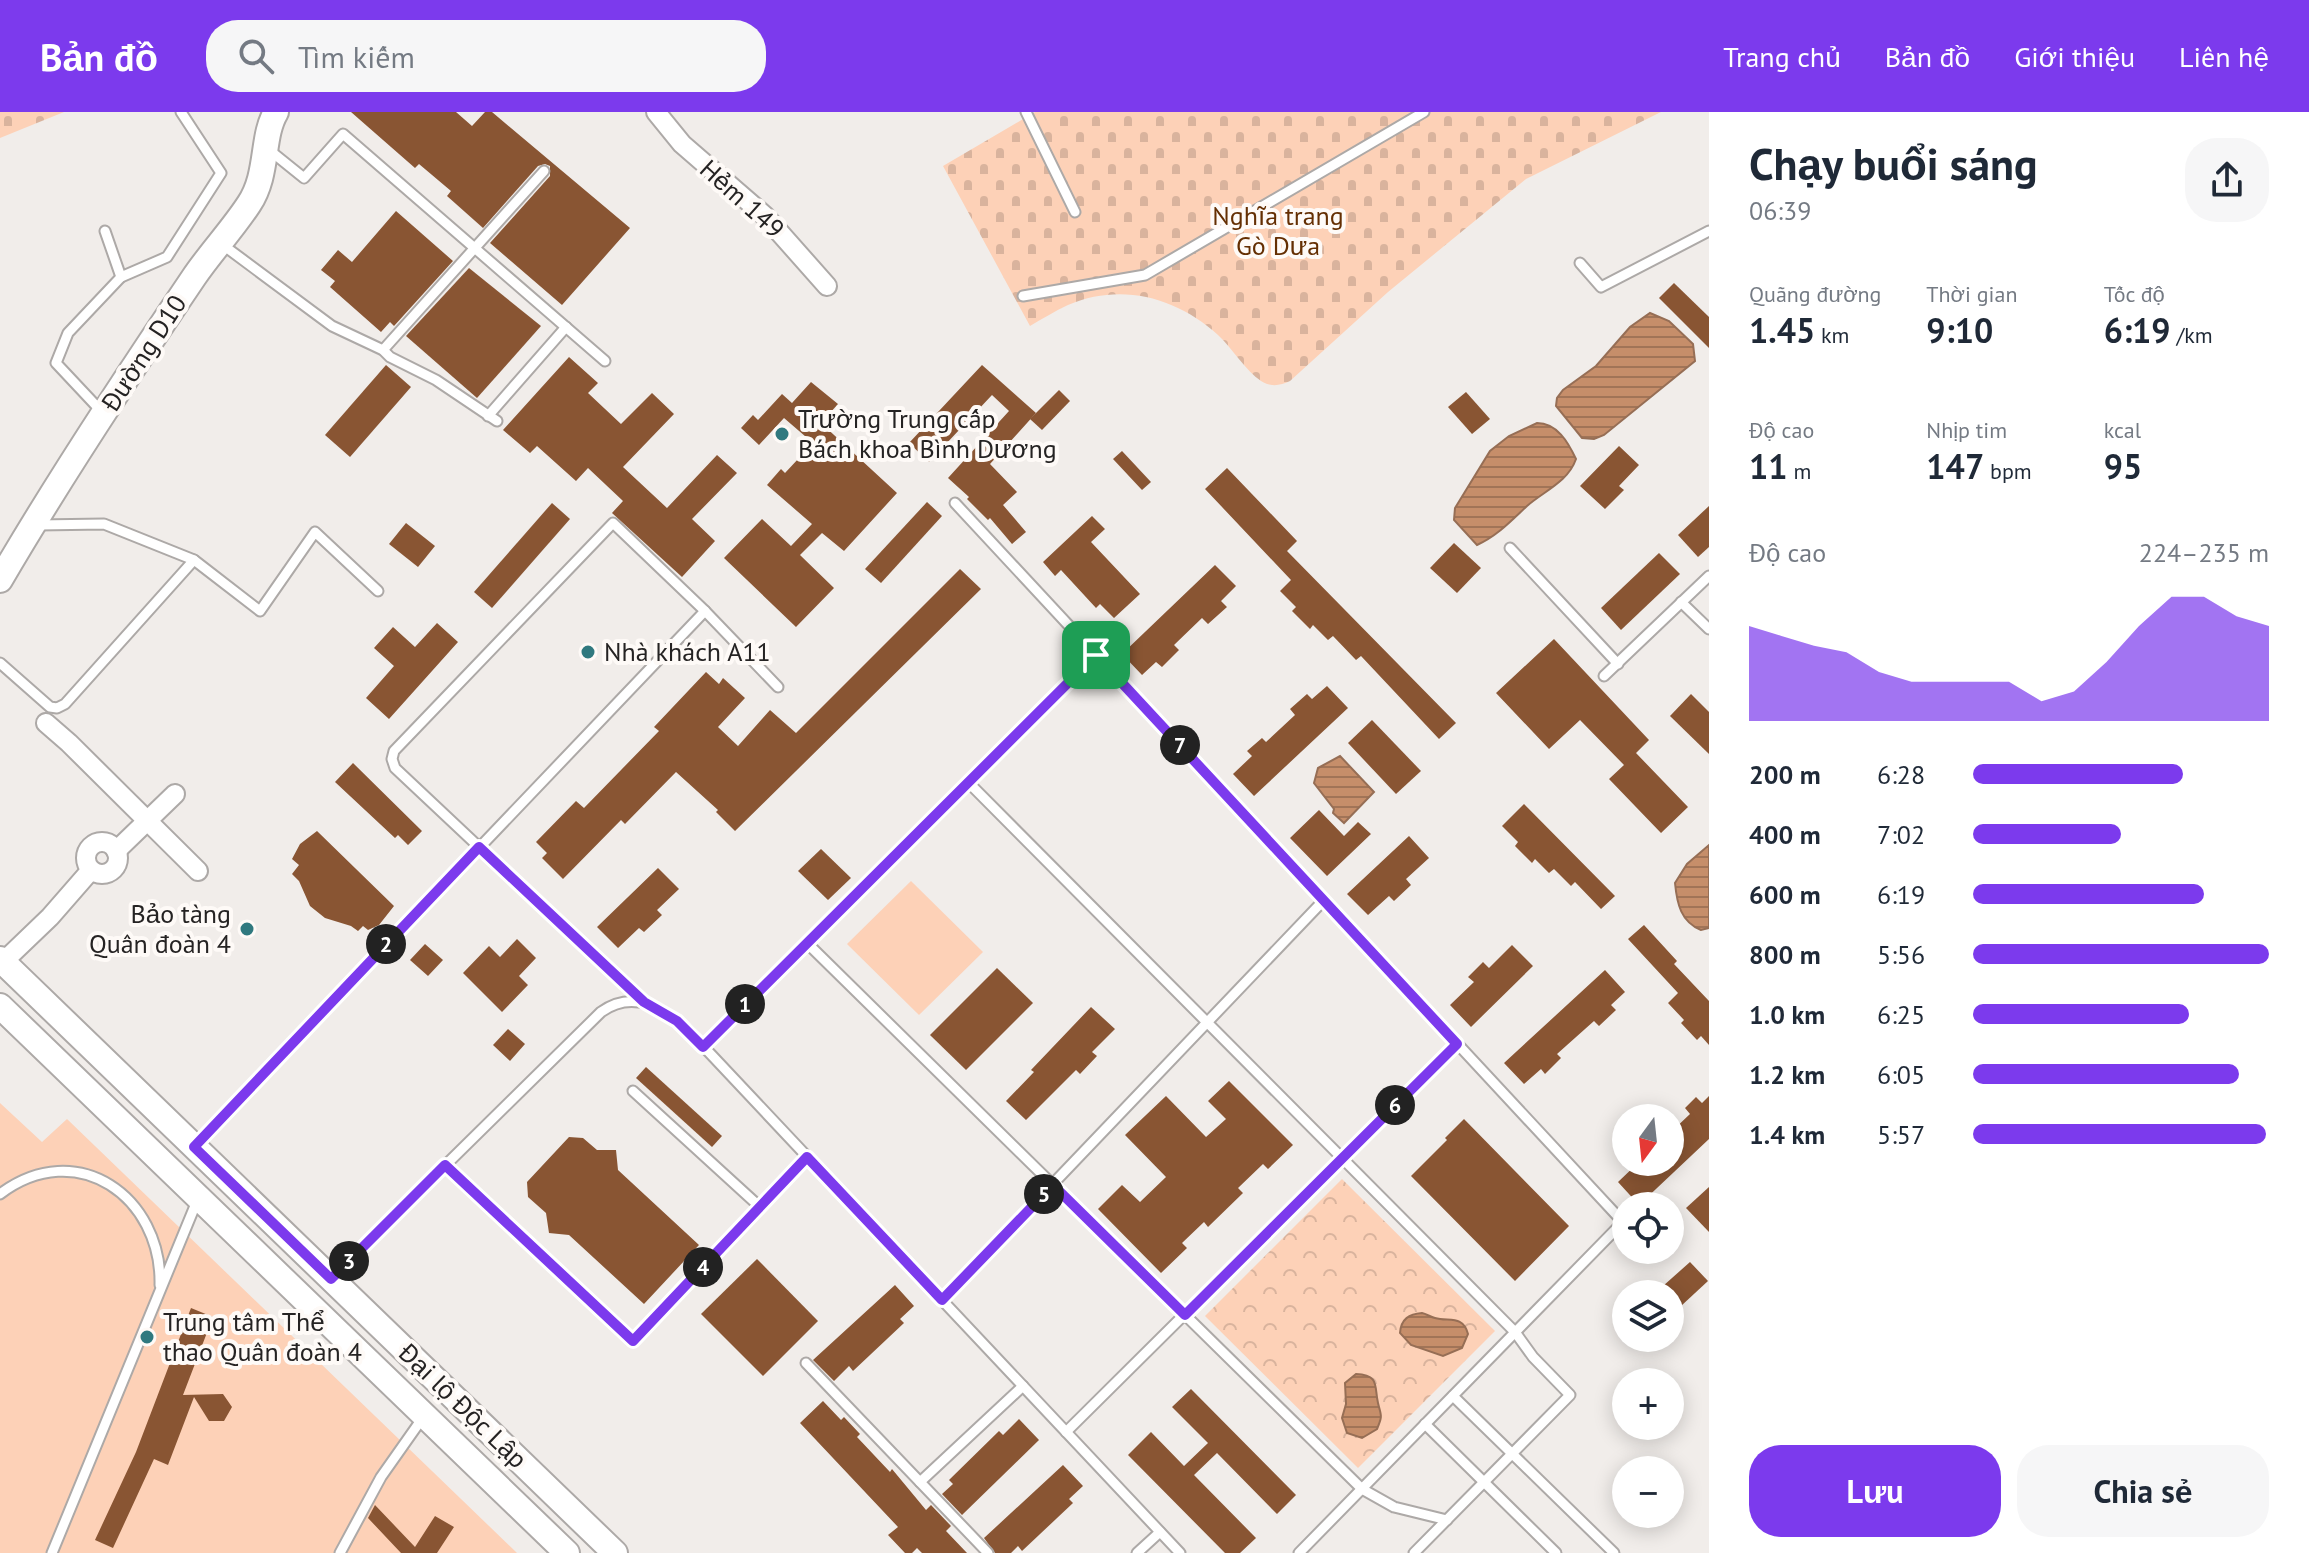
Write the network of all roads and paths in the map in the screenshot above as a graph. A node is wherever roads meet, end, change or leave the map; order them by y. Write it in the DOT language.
graph roads {
  1 [pos="181,112"];
  2 [pos="656,112"];
  3 [pos="1026,112"];
  4 [pos="1424,112"];
  5 [pos="269,115"];
  6 [pos="267,148"];
  7 [pos="544,171"];
  8 [pos="1075,212"];
  9 [pos="105,231"];
  10 [pos="1709,231"];
  11 [pos="220,243"];
  12 [pos="475,248"];
  13 [pos="1580,263"];
  14 [pos="121,277"];
  15 [pos="827,286"];
  16 [pos="1023,296"];
  17 [pos="566,327"];
  18 [pos="383,350"];
  19 [pos="605,361"];
  20 [pos="104,414"];
  21 [pos="955,503"];
  22 [pos="32,525"];
  23 [pos="1510,548"];
  24 [pos="194,560"];
  25 [pos="1709,576"];
  26 [pos="0,580"];
  27 [pos="378,591"];
  28 [pos="1681,602"];
  29 [pos="705,611"];
  30 [pos="1709,629"];
  31 [pos="1096,655"];
  32 [pos="0,663"];
  33 [pos="1618,664"];
  34 [pos="1604,676"];
  35 [pos="778,687"];
  36 [pos="46,723"];
  37 [pos="968,782"];
  38 [pos="175,794"];
  39 [pos="148,821"];
  40 [pos="479,847"];
  41 [pos="198,871"];
  42 [pos="1324,900"];
  43 [pos="807,943"];
  44 [pos="1,961"];
  45 [pos="644,1002"];
  46 [pos="0,1006"];
  47 [pos="1207,1023"];
  48 [pos="1457,1044"];
  49 [pos="703,1047"];
  50 [pos="633,1091"];
  51 [pos="194,1147"];
  52 [pos="807,1157"];
  53 [pos="1342,1158"];
  54 [pos="445,1165"];
  55 [pos="1053,1185"];
  56 [pos="0,1194"];
  57 [pos="199,1198"];
  58 [pos="760,1207"];
  59 [pos="331,1279"];
  60 [pos="159,1294"];
  61 [pos="942,1300"];
  62 [pos="1185,1315"];
  63 [pos="1515,1332"];
  64 [pos="806,1363"];
  65 [pos="1023,1386"];
  66 [pos="1453,1396"];
  67 [pos="424,1416"];
  68 [pos="1425,1424"];
  69 [pos="1066,1432"];
  70 [pos="1513,1454"];
  71 [pos="920,1482"];
  72 [pos="1484,1482"];
  73 [pos="1362,1489"];
  74 [pos="1447,1520"];
  75 [pos="1160,1532"];
  76 [pos="1545,1543"];
  77 [pos="51,1551"];
  78 [pos="340,1553"];
  79 [pos="567,1553"];
  80 [pos="615,1553"];
  81 [pos="988,1553"];
  82 [pos="1137,1553"];
  83 [pos="1180,1553"];
  84 [pos="1299,1553"];
  85 [pos="1414,1553"];
  86 [pos="1536,1553"];
  87 [pos="1556,1553"];
  88 [pos="1614,1553"];
  1 -- 14 [label="lane"];
  2 -- 15 [label="street, Hẻm 149"];
  3 -- 8 [label="lane"];
  4 -- 16 [label="lane"];
  5 -- 6 [label="main road, Đường D10"];
  6 -- 11 [label="main road, Đường D10"];
  6 -- 12 [label="lane"];
  7 -- 12 [label="lane"];
  9 -- 14 [label="lane"];
  10 -- 13 [label="lane"];
  11 -- 18 [label="lane"];
  11 -- 20 [label="main road, Đường D10"];
  12 -- 17 [label="lane"];
  12 -- 18 [label="lane"];
  14 -- 20 [label="lane"];
  17 -- 18 [label="lane"];
  17 -- 19 [label="lane"];
  20 -- 22 [label="main road, Đường D10"];
  21 -- 31 [label="lane"];
  22 -- 24 [label="lane"];
  22 -- 26 [label="main road, Đường D10"];
  23 -- 33 [label="lane"];
  24 -- 27 [label="lane"];
  24 -- 32 [label="lane"];
  25 -- 28 [label="lane"];
  28 -- 30 [label="lane"];
  28 -- 33 [label="lane"];
  29 -- 35 [label="lane"];
  29 -- 40 [label="lane"];
  29 -- 40 [label="lane"];
  31 -- 37 [label="lane"];
  31 -- 42 [label="lane"];
  33 -- 34 [label="lane"];
  36 -- 39 [label="street"];
  37 -- 43 [label="lane"];
  37 -- 47 [label="lane"];
  38 -- 39 [label="street"];
  39 -- 41 [label="street"];
  39 -- 44 [label="street"];
  40 -- 45 [label="lane"];
  40 -- 51 [label="lane"];
  42 -- 47 [label="lane"];
  42 -- 48 [label="lane"];
  43 -- 49 [label="lane"];
  43 -- 55 [label="lane"];
  44 -- 51 [label="main road, Đại lộ Độc Lập"];
  45 -- 49 [label="lane"];
  45 -- 54 [label="lane"];
  46 -- 57 [label="main road, Đại lộ Độc Lập"];
  47 -- 53 [label="lane"];
  47 -- 55 [label="lane"];
  48 -- 53 [label="lane"];
  48 -- 63 [label="lane"];
  49 -- 52 [label="lane"];
  50 -- 58 [label="lane"];
  51 -- 59 [label="main road, Đại lộ Độc Lập"];
  52 -- 58 [label="lane"];
  52 -- 61 [label="lane"];
  53 -- 62 [label="lane"];
  53 -- 63 [label="lane"];
  54 -- 58 [label="lane"];
  54 -- 59 [label="lane"];
  55 -- 61 [label="lane"];
  55 -- 62 [label="lane"];
  56 -- 60 [label="lane"];
  57 -- 60 [label="lane"];
  57 -- 67 [label="main road, Đại lộ Độc Lập"];
  59 -- 80 [label="main road, Đại lộ Độc Lập"];
  60 -- 77 [label="lane"];
  61 -- 65 [label="lane"];
  62 -- 69 [label="lane"];
  62 -- 73 [label="lane"];
  63 -- 66 [label="lane"];
  63 -- 70 [label="lane"];
  64 -- 71 [label="lane"];
  65 -- 69 [label="lane"];
  65 -- 71 [label="lane"];
  66 -- 68 [label="lane"];
  66 -- 70 [label="lane"];
  67 -- 78 [label="lane"];
  67 -- 79 [label="main road, Đại lộ Độc Lập"];
  68 -- 72 [label="lane"];
  68 -- 73 [label="lane"];
  69 -- 75 [label="lane"];
  70 -- 72 [label="lane"];
  70 -- 88 [label="lane"];
  71 -- 81 [label="lane"];
  72 -- 74 [label="lane"];
  72 -- 76 [label="lane"];
  73 -- 74 [label="lane"];
  73 -- 84 [label="lane"];
  74 -- 85 [label="lane"];
  75 -- 82 [label="lane"];
  75 -- 83 [label="lane"];
  76 -- 86 [label="lane"];
  76 -- 87 [label="lane"];
}
